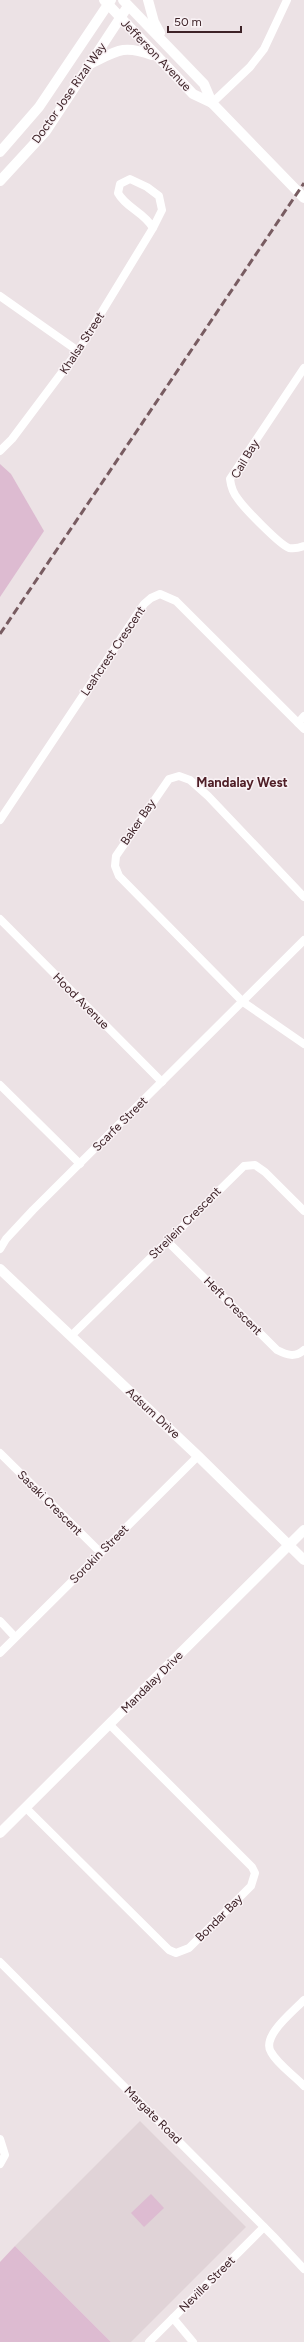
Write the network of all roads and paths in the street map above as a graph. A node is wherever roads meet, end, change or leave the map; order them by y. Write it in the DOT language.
graph roads {
  1 [pos="148,0"];
  2 [pos="287,0"];
  3 [pos="108,1"];
  4 [pos="128,2"];
  5 [pos="120,18"];
  6 [pos="166,45"];
  7 [pos="156,56"];
  8 [pos="92,63"];
  9 [pos="212,103"];
  10 [pos="0,152"];
  11 [pos="0,181"];
  12 [pos="304,198"];
  13 [pos="153,228"];
  14 [pos="0,296"];
  15 [pos="78,351"];
  16 [pos="304,368"];
  17 [pos="0,451"];
  18 [pos="304,546"];
  19 [pos="304,716"];
  20 [pos="298,723"];
  21 [pos="304,729"];
  22 [pos="0,820"];
  23 [pos="304,897"];
  24 [pos="0,919"];
  25 [pos="304,940"];
  26 [pos="243,1002"];
  27 [pos="304,1044"];
  28 [pos="162,1082"];
  29 [pos="0,1085"];
  30 [pos="80,1164"];
  31 [pos="304,1211"];
  32 [pos="168,1242"];
  33 [pos="0,1249"];
  34 [pos="0,1269"];
  35 [pos="71,1336"];
  36 [pos="304,1350"];
  37 [pos="0,1453"];
  38 [pos="198,1456"];
  39 [pos="304,1530"];
  40 [pos="290,1545"];
  41 [pos="100,1552"];
  42 [pos="304,1560"];
  43 [pos="0,1621"];
  44 [pos="16,1637"];
  45 [pos="0,1653"];
  46 [pos="110,1725"];
  47 [pos="26,1808"];
  48 [pos="0,1833"];
  49 [pos="0,1962"];
  50 [pos="304,2000"];
  51 [pos="304,2086"];
  52 [pos="0,2140"];
  53 [pos="0,2164"];
  54 [pos="264,2227"];
  55 [pos="304,2269"];
  56 [pos="174,2318"];
  57 [pos="149,2342"];
  58 [pos="194,2342"];
  1 -- 6 [label="street"];
  2 -- 9 [label="street"];
  3 -- 5 [label="street, Jefferson Avenue"];
  3 -- 10 [label="street, Doctor Jose Rizal Way"];
  4 -- 5 [label="street, Doctor Jose Rizal Way"];
  4 -- 6 [label="street, Jefferson Avenue"];
  5 -- 7 [label="street, Jefferson Avenue"];
  5 -- 8 [label="street, Doctor Jose Rizal Way"];
  6 -- 9 [label="street, Jefferson Avenue"];
  7 -- 8 [label="street"];
  7 -- 9 [label="street, Jefferson Avenue"];
  8 -- 11 [label="street, Doctor Jose Rizal Way"];
  9 -- 12 [label="street, Jefferson Avenue"];
  13 -- 13 [label="street, Khalsa Street"];
  13 -- 15 [label="street, Khalsa Street"];
  14 -- 15 [label="street"];
  15 -- 17 [label="street, Khalsa Street"];
  16 -- 18 [label="street, Cail Bay"];
  19 -- 20 [label="street"];
  20 -- 21 [label="street, Leahcrest Crescent"];
  20 -- 22 [label="street, Leahcrest Crescent"];
  23 -- 26 [label="street, Baker Bay"];
  24 -- 28 [label="street, Hood Avenue"];
  25 -- 26 [label="street"];
  26 -- 27 [label="street"];
  26 -- 28 [label="street, Scarfe Street"];
  28 -- 30 [label="street, Scarfe Street"];
  29 -- 30 [label="street"];
  30 -- 33 [label="street, Scarfe Street"];
  31 -- 32 [label="street, Streilein Crescent"];
  32 -- 35 [label="street, Streilein Crescent"];
  32 -- 36 [label="street, Heft Crescent"];
  34 -- 35 [label="street, Adsum Drive"];
  35 -- 38 [label="street, Adsum Drive"];
  37 -- 41 [label="street, Sasaki Crescent"];
  38 -- 40 [label="street, Adsum Drive"];
  38 -- 41 [label="street, Sorokin Street"];
  39 -- 40 [label="street, Mandalay Drive"];
  40 -- 42 [label="street, Adsum Drive"];
  40 -- 46 [label="street, Mandalay Drive"];
  41 -- 44 [label="street, Sorokin Street"];
  43 -- 44 [label="street"];
  44 -- 45 [label="street, Sorokin Street"];
  46 -- 47 [label="street, Mandalay Drive"];
  46 -- 47 [label="street, Bondar Bay"];
  47 -- 48 [label="street, Mandalay Drive"];
  49 -- 54 [label="street, Margate Road"];
  50 -- 51 [label="street"];
  52 -- 53 [label="street"];
  54 -- 55 [label="street, Margate Road"];
  54 -- 56 [label="street, Neville Street"];
  56 -- 57 [label="street, Neville Street"];
  56 -- 58 [label="street"];
}
